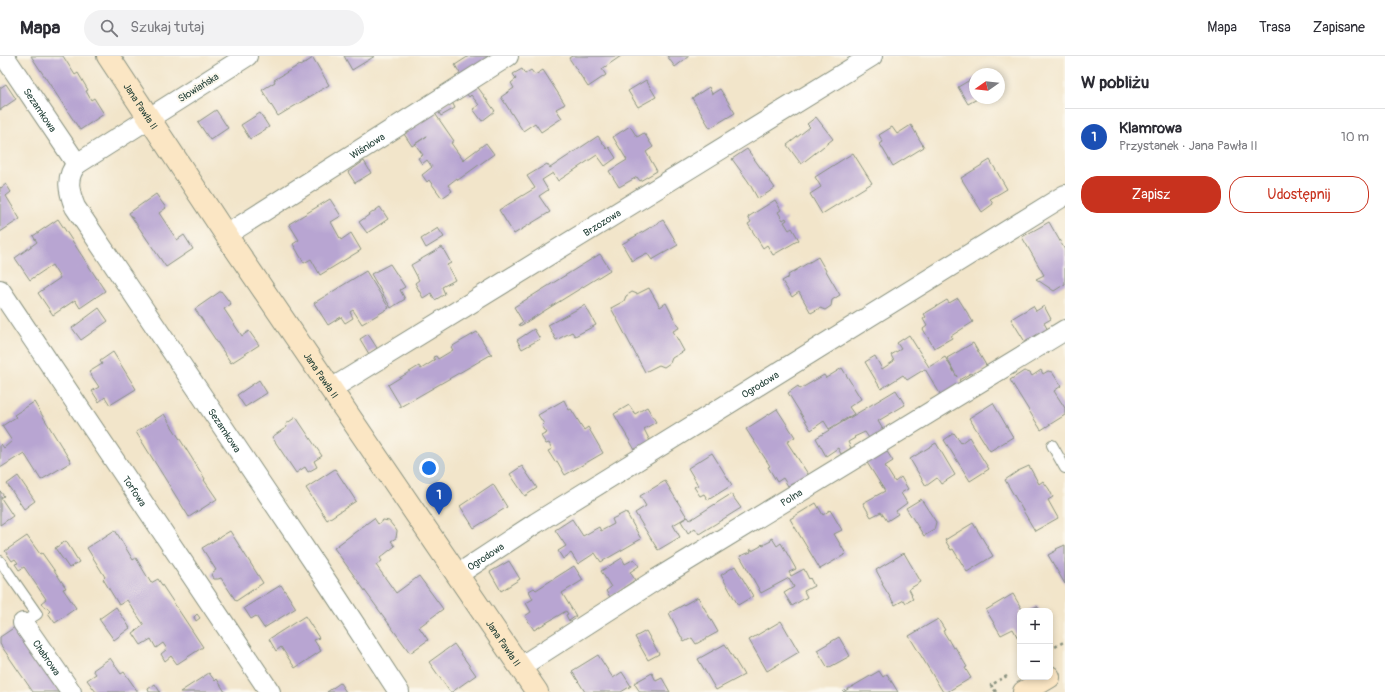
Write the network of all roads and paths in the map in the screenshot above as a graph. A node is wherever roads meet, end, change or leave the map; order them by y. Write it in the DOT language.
graph roads {
  1 [pos="4,56"];
  2 [pos="108,56"];
  3 [pos="247,56"];
  4 [pos="508,56"];
  5 [pos="872,56"];
  6 [pos="149,118"];
  7 [pos="77,164"];
  8 [pos="1065,195"];
  9 [pos="226,235"];
  10 [pos="0,290"];
  11 [pos="1065,330"];
  12 [pos="331,389"];
  13 [pos="1052,446"];
  14 [pos="1065,468"];
  15 [pos="0,561"];
  16 [pos="457,575"];
  17 [pos="23,623"];
  18 [pos="1065,641"];
  19 [pos="1053,648"];
  20 [pos="520,667"];
  21 [pos="1065,667"];
  22 [pos="1053,674"];
  23 [pos="1009,675"];
  24 [pos="1044,680"];
  25 [pos="71,692"];
  26 [pos="270,692"];
  27 [pos="399,692"];
  28 [pos="537,692"];
  29 [pos="996,692"];
  30 [pos="1024,692"];
  1 -- 7 [label="street, Sezamkowa"];
  2 -- 6 [label="street, Jana Pawła II"];
  3 -- 6 [label="street, Słowiańska"];
  4 -- 9 [label="street, Wiśniowa"];
  5 -- 12 [label="street, Brzozowa"];
  6 -- 7 [label="street"];
  6 -- 9 [label="street, Jana Pawła II"];
  7 -- 27 [label="street, Sezamkowa"];
  8 -- 16 [label="street, Ogrodowa"];
  9 -- 12 [label="street, Jana Pawła II"];
  10 -- 26 [label="street, Torfowa"];
  11 -- 20 [label="street, Polna"];
  12 -- 16 [label="street, Jana Pawła II"];
  13 -- 14 [label="lane"];
  15 -- 17 [label="lane"];
  16 -- 20 [label="street, Jana Pawła II"];
  17 -- 25 [label="street, Chabrowa"];
  18 -- 19 [label="path"];
  20 -- 28 [label="street, Jana Pawła II"];
  21 -- 22 [label="street"];
  23 -- 29 [label="path"];
  24 -- 30 [label="street"];
}
